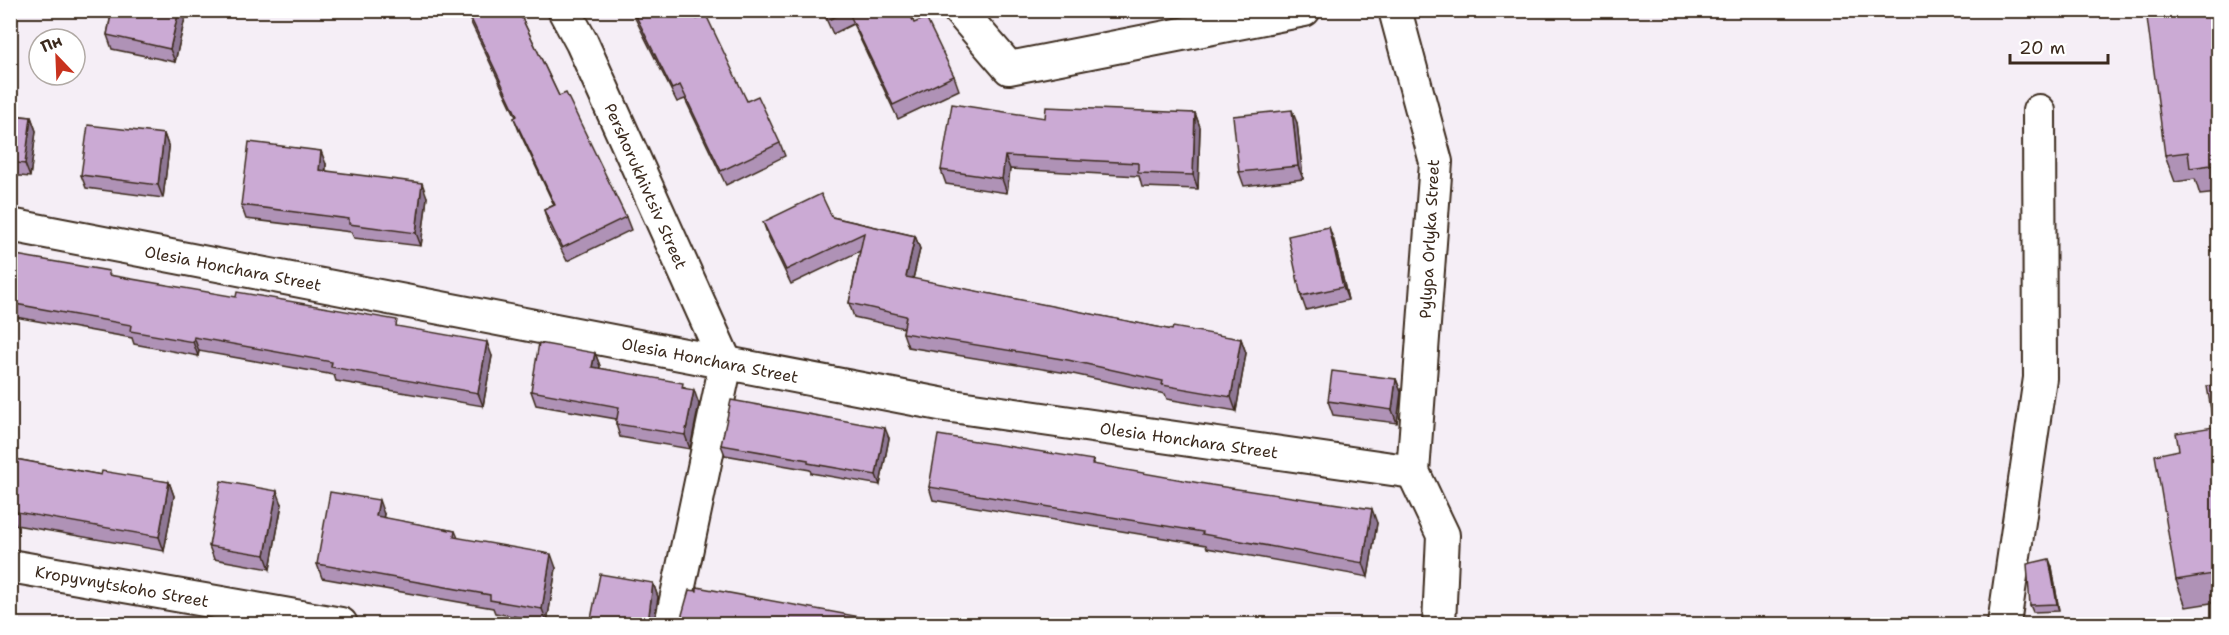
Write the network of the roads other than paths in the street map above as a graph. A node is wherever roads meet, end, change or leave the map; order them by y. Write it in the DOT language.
graph roads {
  1 [pos="564,10"];
  2 [pos="959,10"];
  3 [pos="1304,10"];
  4 [pos="1395,10"];
  5 [pos="2039,111"];
  6 [pos="10,225"];
  7 [pos="726,363"];
  8 [pos="1413,472"];
  9 [pos="10,566"];
  10 [pos="341,624"];
  11 [pos="671,624"];
  12 [pos="1439,624"];
  13 [pos="2004,624"];
  1 -- 7 [label="street, Pershorukhivtsiv Street"];
  2 -- 3 [label="street"];
  4 -- 8 [label="street, Pylypa Orlyka Street"];
  5 -- 13 [label="street"];
  6 -- 7 [label="street, Olesia Honchara Street"];
  7 -- 8 [label="street, Olesia Honchara Street"];
  7 -- 11 [label="street"];
  8 -- 12 [label="street"];
  9 -- 10 [label="street, Kropyvnytskoho Street"];
}
